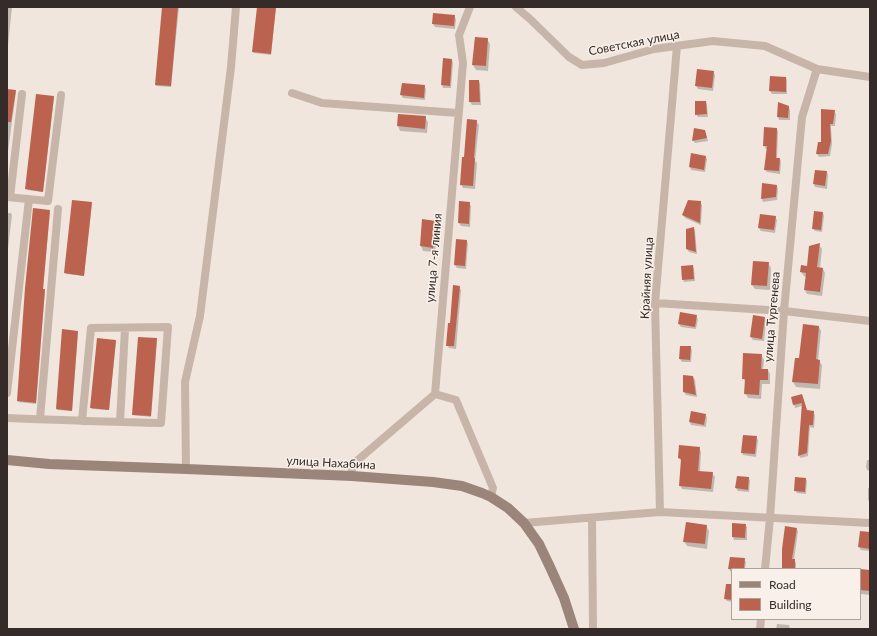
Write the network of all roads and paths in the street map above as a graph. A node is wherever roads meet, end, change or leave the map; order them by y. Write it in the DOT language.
graph roads {
  1 [pos="236,7"];
  2 [pos="470,7"];
  3 [pos="516,7"];
  4 [pos="678,46"];
  5 [pos="817,69"];
  6 [pos="870,77"];
  7 [pos="292,93"];
  8 [pos="22,94"];
  9 [pos="61,96"];
  10 [pos="458,113"];
  11 [pos="9,197"];
  12 [pos="29,199"];
  13 [pos="58,209"];
  14 [pos="655,303"];
  15 [pos="784,311"];
  16 [pos="870,321"];
  17 [pos="124,328"];
  18 [pos="7,393"];
  19 [pos="435,394"];
  20 [pos="7,418"];
  21 [pos="40,419"];
  22 [pos="82,421"];
  23 [pos="120,422"];
  24 [pos="7,460"];
  25 [pos="186,469"];
  26 [pos="352,476"];
  27 [pos="491,497"];
  28 [pos="660,512"];
  29 [pos="592,518"];
  30 [pos="770,518"];
  31 [pos="524,523"];
  32 [pos="870,523"];
  33 [pos="765,568"];
  34 [pos="574,629"];
  35 [pos="593,629"];
  1 -- 25 [label="street"];
  2 -- 10 [label="street, улица 7-я линия"];
  3 -- 4 [label="street, Советская улица"];
  4 -- 5 [label="street, Советская улица"];
  4 -- 14 [label="street, Крайняя улица"];
  5 -- 6 [label="street, Советская улица"];
  5 -- 15 [label="street, улица Тургенева"];
  7 -- 10 [label="street"];
  8 -- 11 [label="street"];
  9 -- 12 [label="street"];
  10 -- 19 [label="street, улица 7-я линия"];
  11 -- 12 [label="street"];
  12 -- 18 [label="street"];
  13 -- 21 [label="street"];
  14 -- 15 [label="street"];
  14 -- 28 [label="street, Крайняя улица"];
  15 -- 16 [label="street"];
  15 -- 30 [label="street, улица Тургенева"];
  17 -- 22 [label="street"];
  17 -- 23 [label="street"];
  17 -- 23 [label="street"];
  19 -- 26 [label="street"];
  19 -- 27 [label="street"];
  20 -- 21 [label="street"];
  21 -- 22 [label="street"];
  22 -- 23 [label="street"];
  24 -- 25 [label="main road, улица Нахабина"];
  25 -- 26 [label="main road, улица Нахабина"];
  26 -- 27 [label="main road, улица Нахабина"];
  27 -- 31 [label="main road, улица Нахабина"];
  28 -- 29 [label="street"];
  28 -- 30 [label="street"];
  29 -- 31 [label="street"];
  29 -- 35 [label="street"];
  30 -- 32 [label="street"];
  30 -- 33 [label="street, улица Тургенева"];
  31 -- 34 [label="main road, улица Нахабина"];
}
